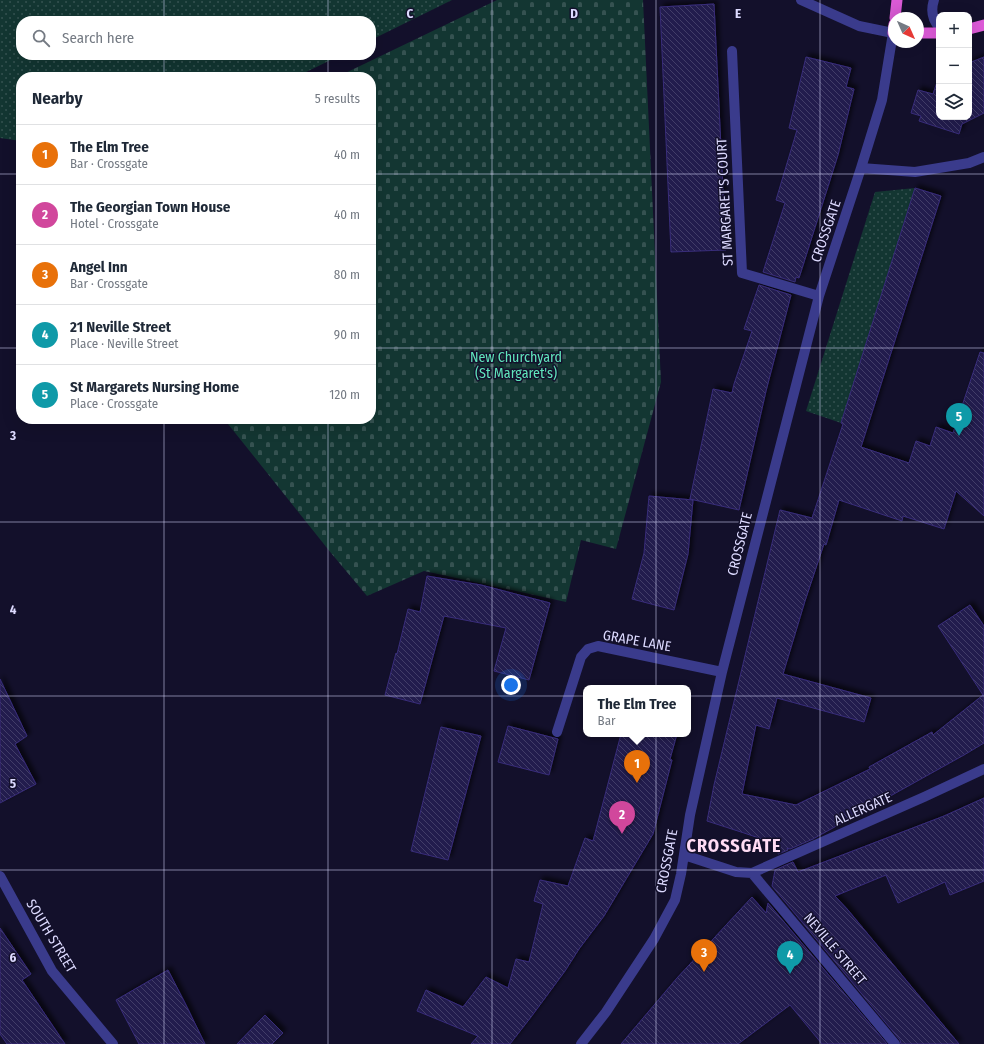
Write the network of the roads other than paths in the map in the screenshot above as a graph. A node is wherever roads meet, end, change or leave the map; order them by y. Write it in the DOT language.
graph roads {
  1 [pos="802,0"];
  2 [pos="897,0"];
  3 [pos="934,0"];
  4 [pos="896,12"];
  5 [pos="936,24"];
  6 [pos="984,25"];
  7 [pos="972,28"];
  8 [pos="888,29"];
  9 [pos="924,33"];
  10 [pos="936,33"];
  11 [pos="891,48"];
  12 [pos="732,51"];
  13 [pos="984,157"];
  14 [pos="862,168"];
  15 [pos="819,296"];
  16 [pos="722,672"];
  17 [pos="557,732"];
  18 [pos="984,769"];
  19 [pos="684,855"];
  20 [pos="752,873"];
  21 [pos="0,876"];
  22 [pos="113,1044"];
  23 [pos="581,1044"];
  24 [pos="895,1044"];
  1 -- 8 [label="street"];
  2 -- 4 [label="highway"];
  3 -- 5 [label="street"];
  6 -- 7 [label="highway"];
  9 -- 10 [label="highway"];
  11 -- 14 [label="street, CROSSGATE"];
  12 -- 15 [label="street, ST MARGARET'S COURT"];
  13 -- 14 [label="street"];
  14 -- 15 [label="street, CROSSGATE"];
  15 -- 16 [label="street, CROSSGATE"];
  16 -- 17 [label="street, GRAPE LANE"];
  16 -- 19 [label="street, CROSSGATE"];
  18 -- 20 [label="street, ALLERGATE"];
  19 -- 20 [label="street"];
  19 -- 23 [label="street, CROSSGATE"];
  20 -- 24 [label="street, NEVILLE STREET"];
  21 -- 22 [label="street, SOUTH STREET"];
}
